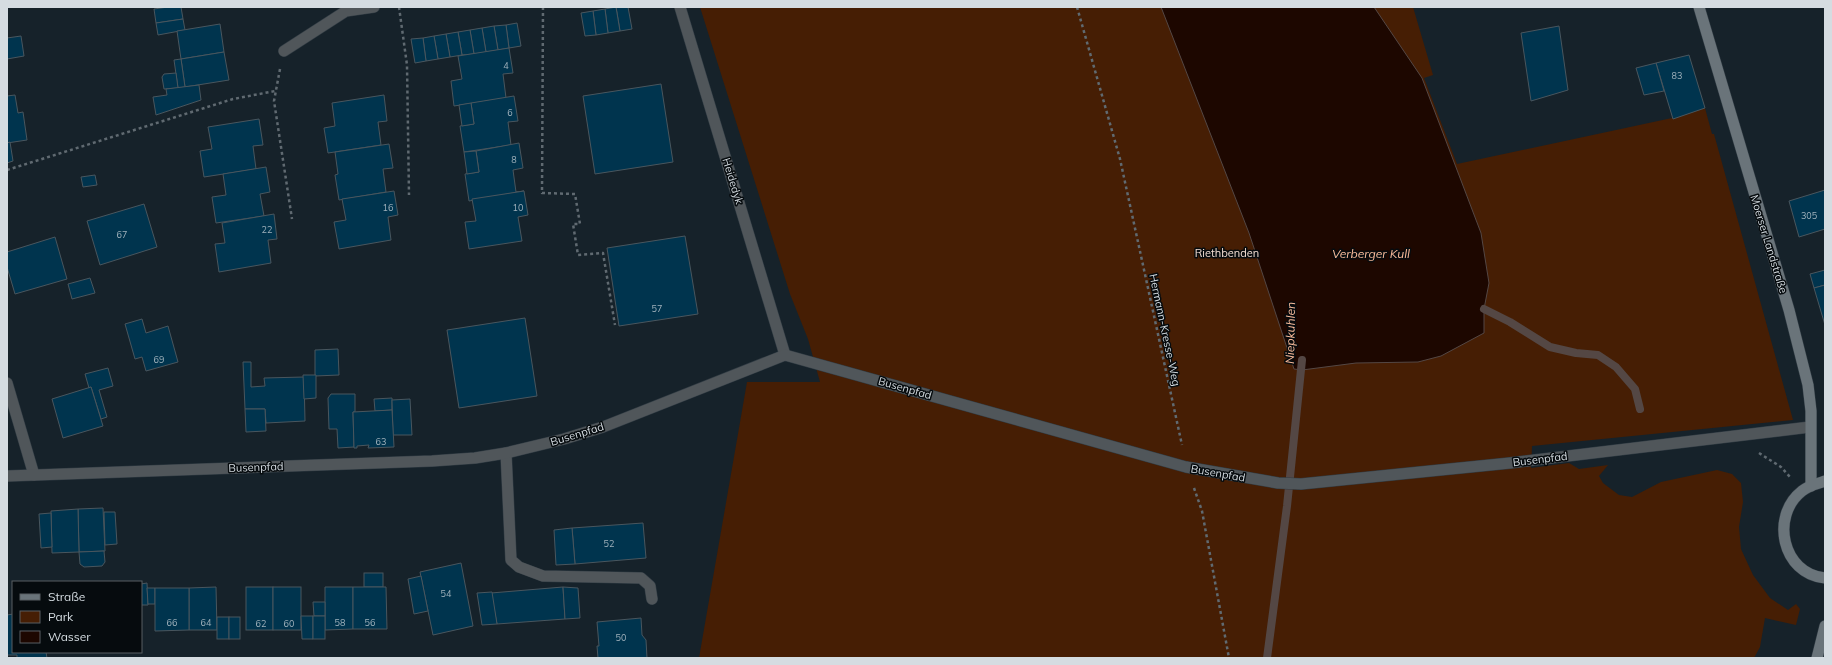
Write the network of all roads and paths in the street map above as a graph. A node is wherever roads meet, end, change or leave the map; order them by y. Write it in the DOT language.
graph roads {
  1 [pos="374,7"];
  2 [pos="399,7"];
  3 [pos="543,7"];
  4 [pos="680,7"];
  5 [pos="1077,7"];
  6 [pos="1699,7"];
  7 [pos="284,51"];
  8 [pos="275,91"];
  9 [pos="7,170"];
  10 [pos="409,195"];
  11 [pos="292,219"];
  12 [pos="615,325"];
  13 [pos="785,355"];
  14 [pos="7,383"];
  15 [pos="1810,427"];
  16 [pos="1733,436"];
  17 [pos="506,453"];
  18 [pos="1186,467"];
  19 [pos="34,475"];
  20 [pos="7,476"];
  21 [pos="1825,481"];
  22 [pos="1806,488"];
  23 [pos="1825,578"];
  24 [pos="652,600"];
  25 [pos="1825,626"];
  26 [pos="1229,658"];
  27 [pos="1817,658"];
  1 -- 7 [label="street"];
  2 -- 10 [label="path"];
  3 -- 12 [label="path"];
  4 -- 13 [label="street, Heidedyk"];
  5 -- 18 [label="path, Hermann-Kresse-Weg"];
  6 -- 15 [label="main road, Moerser Landstraße"];
  7 -- 8 [label="path"];
  8 -- 9 [label="path"];
  8 -- 11 [label="path"];
  13 -- 17 [label="street, Busenpfad"];
  13 -- 18 [label="street, Busenpfad"];
  14 -- 19 [label="street"];
  15 -- 16 [label="street, Busenpfad"];
  15 -- 22 [label="main road, Moerser Landstraße"];
  16 -- 18 [label="street, Busenpfad"];
  16 -- 22 [label="path"];
  17 -- 19 [label="street, Busenpfad"];
  17 -- 24 [label="street"];
  18 -- 26 [label="path, Hermann-Kresse-Weg"];
  19 -- 20 [label="street, Busenpfad"];
  21 -- 22 [label="main road"];
  22 -- 23 [label="main road"];
  25 -- 27 [label="main road"];
}
